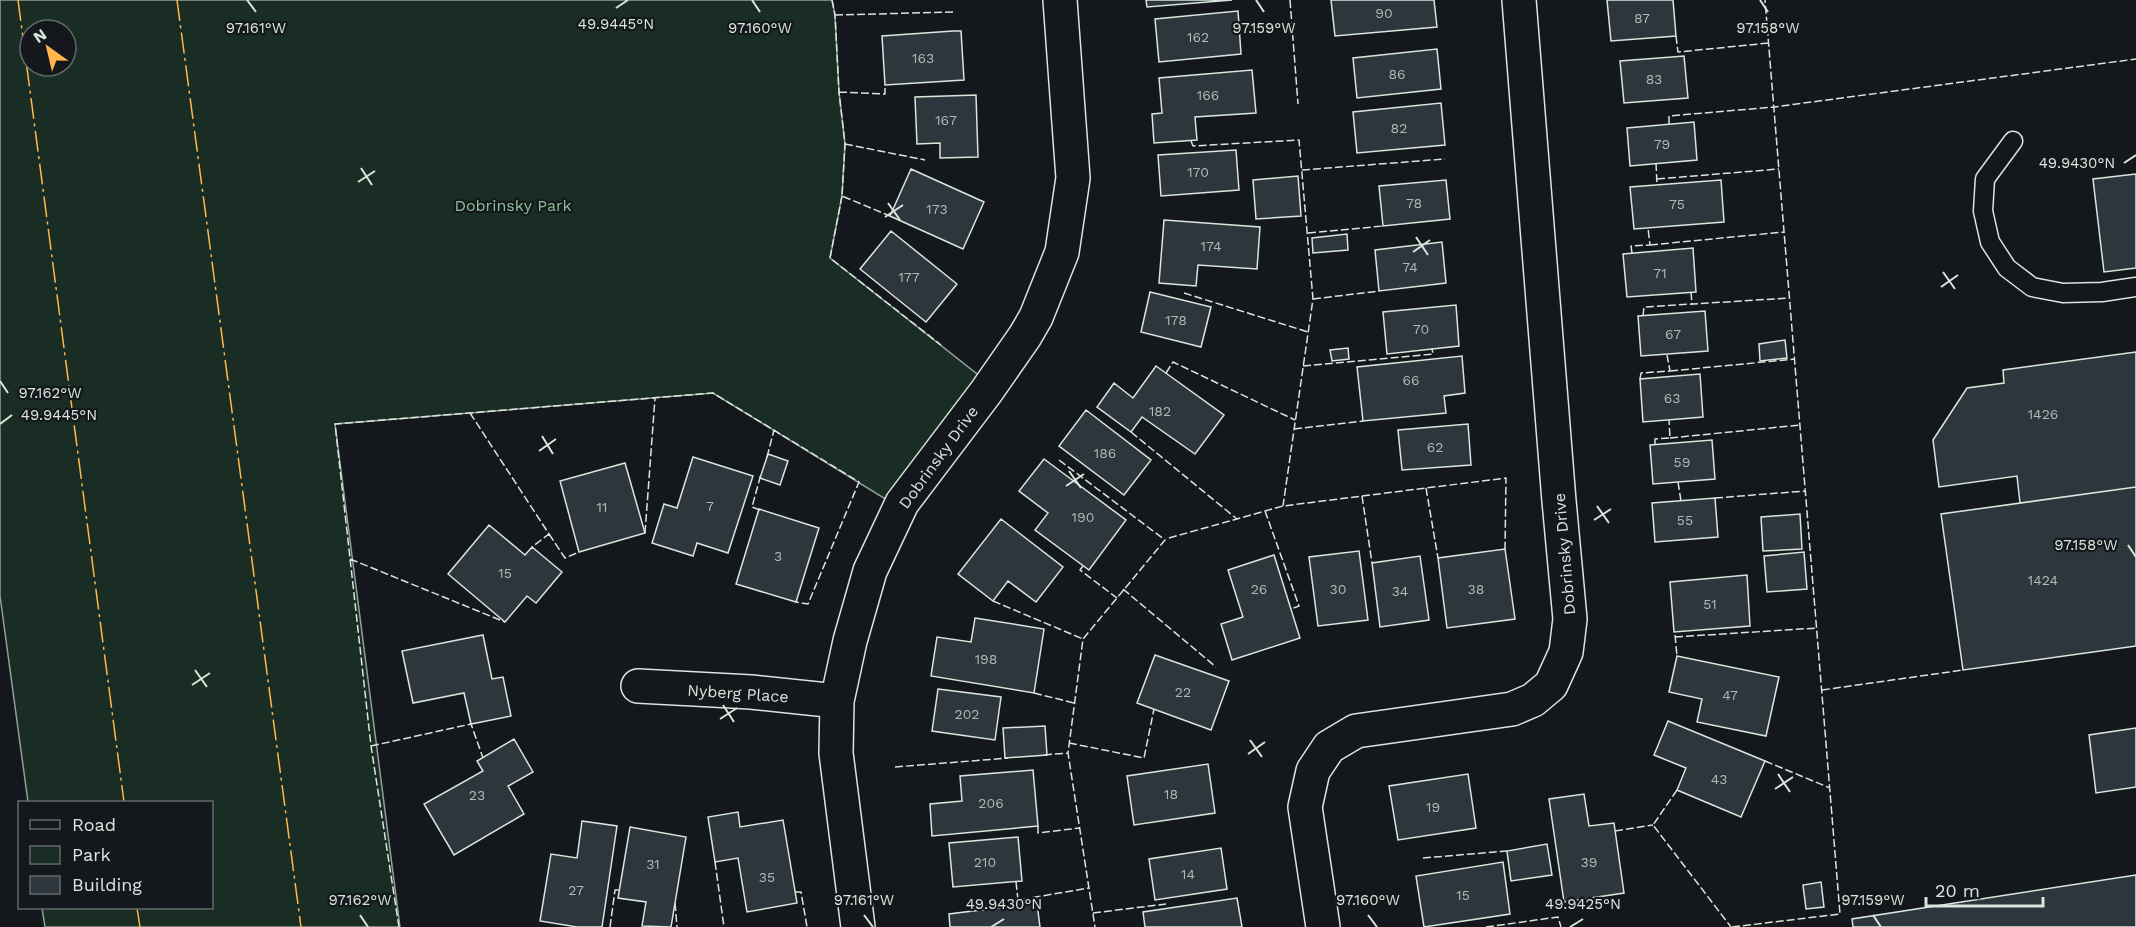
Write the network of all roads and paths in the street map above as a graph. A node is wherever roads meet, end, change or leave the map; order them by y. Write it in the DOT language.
graph roads {
  1 [pos="1060,0"];
  2 [pos="1519,0"];
  3 [pos="2013,141"];
  4 [pos="2136,287"];
  5 [pos="638,686"];
  6 [pos="837,701"];
  7 [pos="858,927"];
  8 [pos="1323,927"];
  1 -- 6 [label="street, Dobrinsky Drive"];
  2 -- 8 [label="street, Dobrinsky Drive"];
  3 -- 4 [label="lane"];
  5 -- 6 [label="street, Nyberg Place"];
  6 -- 7 [label="street, Dobrinsky Drive"];
}
